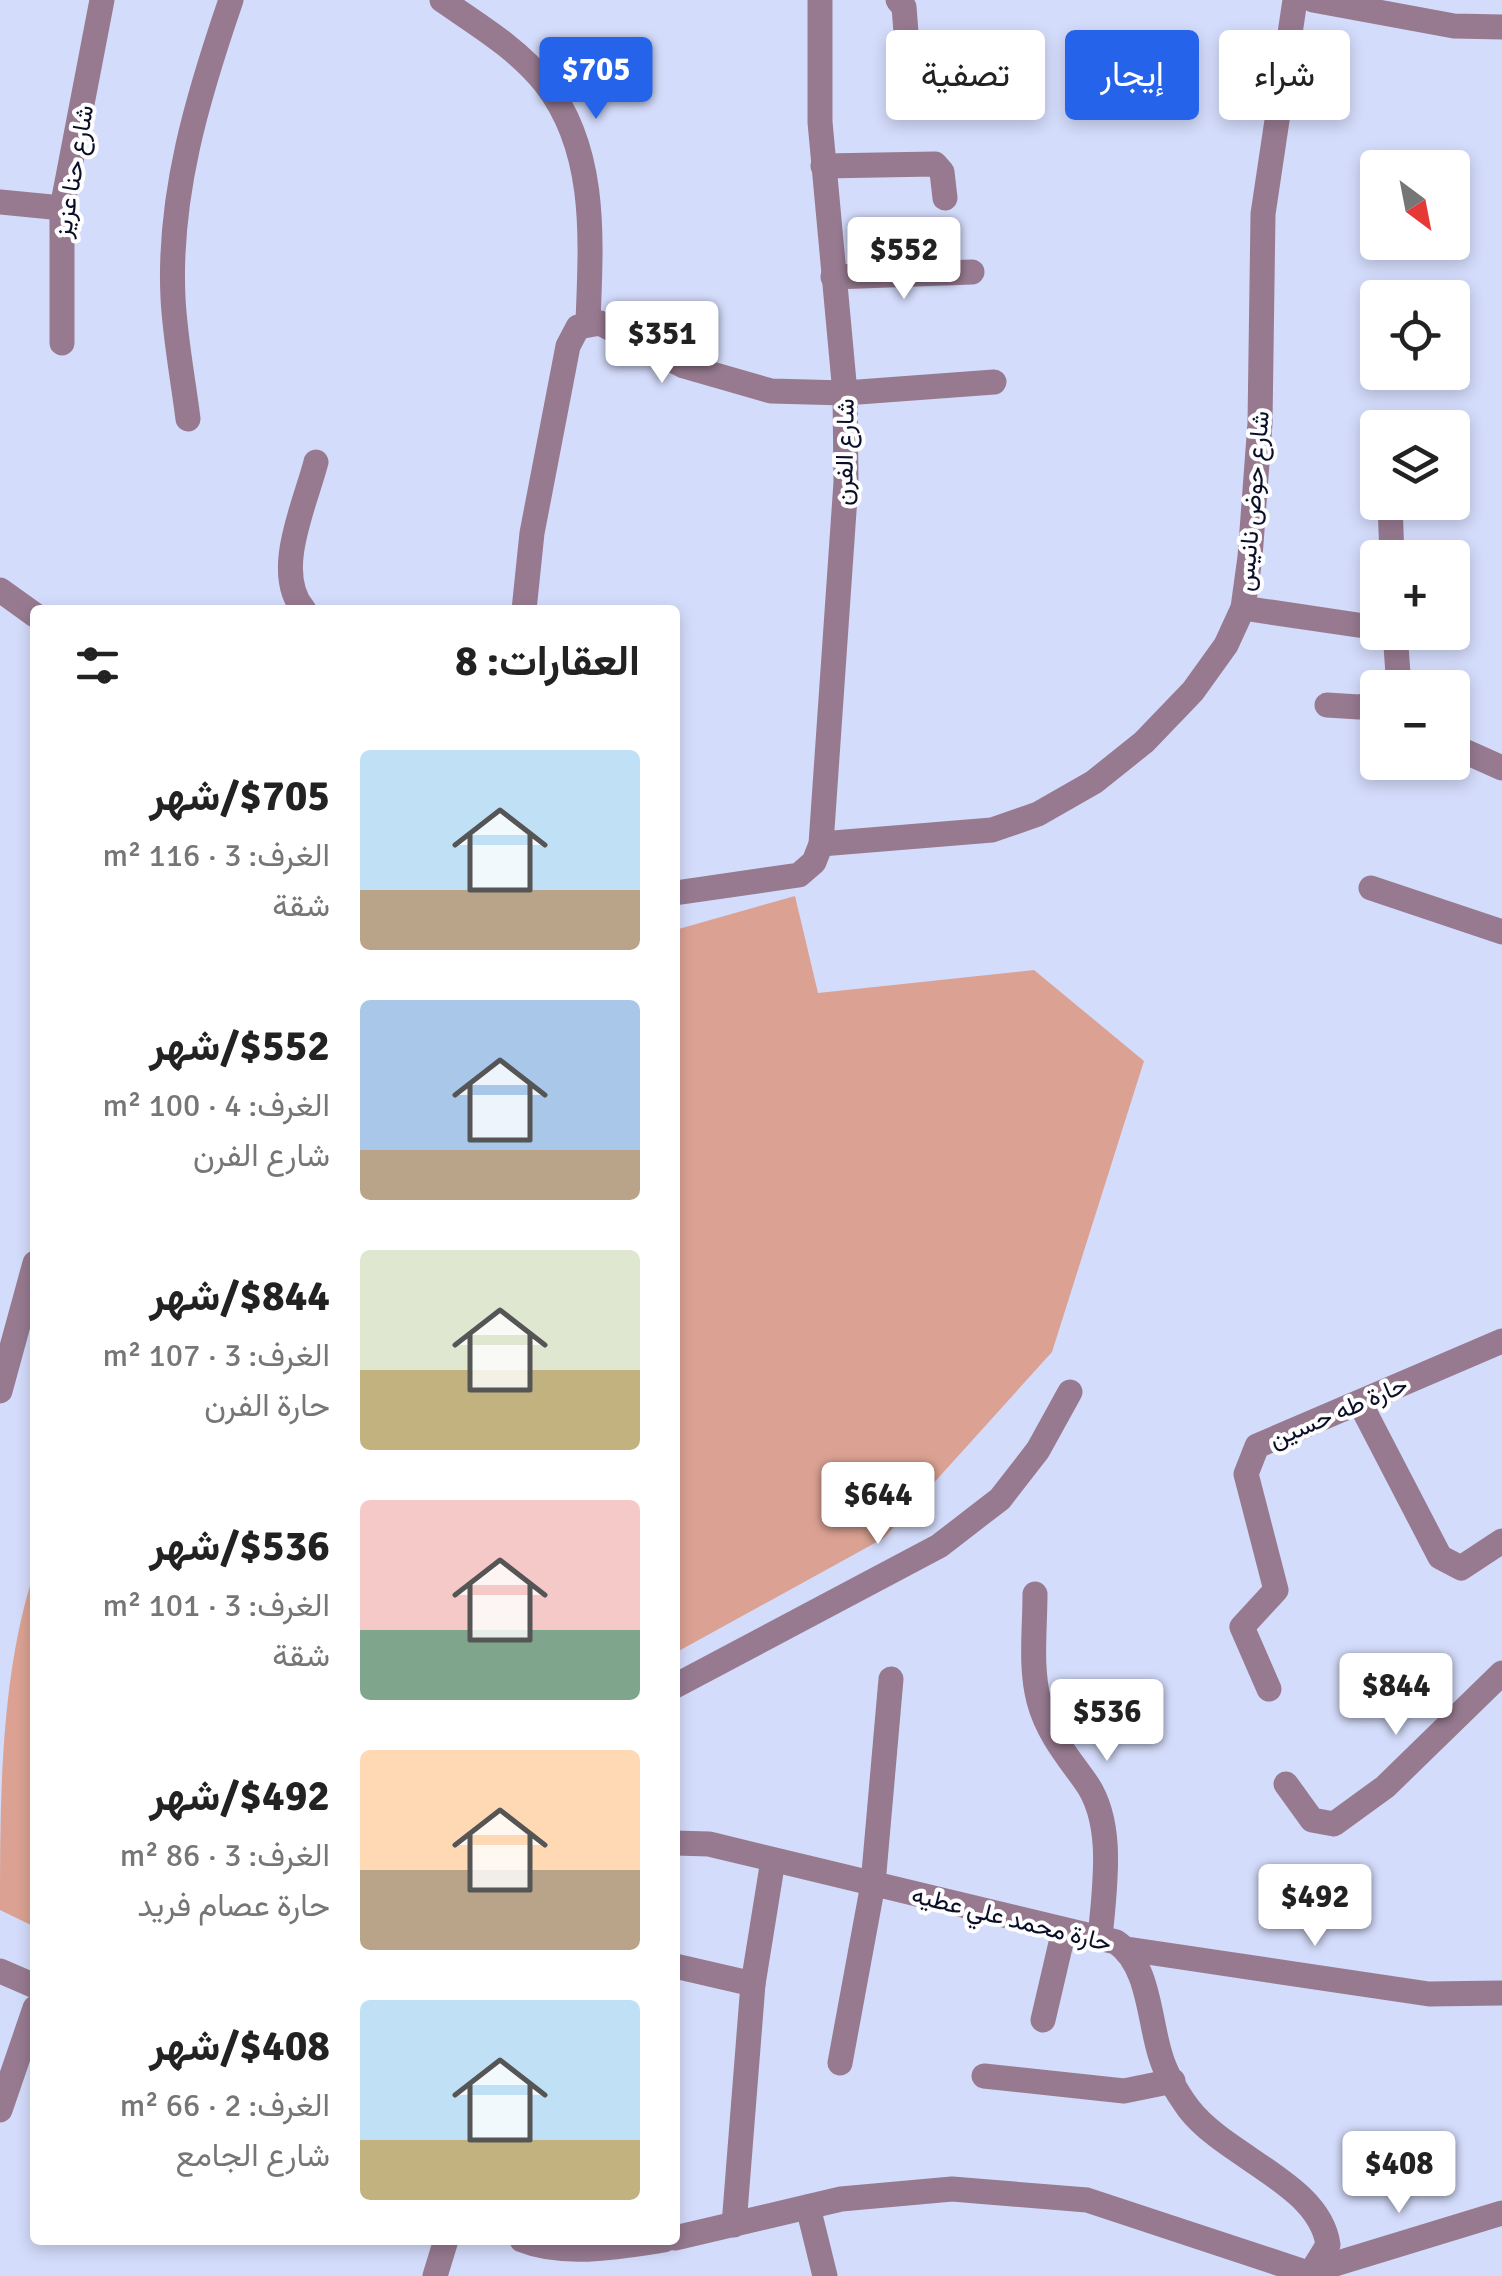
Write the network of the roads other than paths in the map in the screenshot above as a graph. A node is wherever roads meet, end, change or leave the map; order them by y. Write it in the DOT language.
graph roads {
  1 [pos="102,0"];
  2 [pos="231,0"];
  3 [pos="442,0"];
  4 [pos="820,0"];
  5 [pos="898,0"];
  6 [pos="1295,0"];
  7 [pos="1313,0"];
  8 [pos="1502,27"];
  9 [pos="906,30"];
  10 [pos="824,166"];
  11 [pos="944,198"];
  12 [pos="0,202"];
  13 [pos="62,208"];
  14 [pos="972,272"];
  15 [pos="833,277"];
  16 [pos="588,322"];
  17 [pos="62,343"];
  18 [pos="994,382"];
  19 [pos="845,393"];
  20 [pos="188,419"];
  21 [pos="316,462"];
  22 [pos="0,590"];
  23 [pos="299,605"];
  24 [pos="525,605"];
  25 [pos="1243,608"];
  26 [pos="30,611"];
  27 [pos="1360,625"];
  28 [pos="1327,705"];
  29 [pos="1360,707"];
  30 [pos="1470,754"];
  31 [pos="1502,768"];
  32 [pos="821,844"];
  33 [pos="1371,888"];
  34 [pos="680,892"];
  35 [pos="1502,932"];
  36 [pos="30,1281"];
  37 [pos="1502,1341"];
  38 [pos="0,1390"];
  39 [pos="1070,1392"];
  40 [pos="1360,1403"];
  41 [pos="1496,1555"];
  42 [pos="1035,1594"];
  43 [pos="1502,1673"];
  44 [pos="892,1679"];
  45 [pos="680,1683"];
  46 [pos="1269,1689"];
  47 [pos="1286,1784"];
  48 [pos="680,1843"];
  49 [pos="774,1860"];
  50 [pos="874,1884"];
  51 [pos="1064,1930"];
  52 [pos="1100,1938"];
  53 [pos="1127,1949"];
  54 [pos="680,1967"];
  55 [pos="0,1970"];
  56 [pos="30,1984"];
  57 [pos="753,1984"];
  58 [pos="1502,1993"];
  59 [pos="1043,2020"];
  60 [pos="30,2023"];
  61 [pos="840,2063"];
  62 [pos="984,2076"];
  63 [pos="1173,2081"];
  64 [pos="0,2110"];
  65 [pos="808,2207"];
  66 [pos="1502,2213"];
  67 [pos="734,2224"];
  68 [pos="680,2237"];
  69 [pos="445,2245"];
  70 [pos="534,2245"];
  71 [pos="566,2245"];
  72 [pos="1314,2274"];
  73 [pos="436,2276"];
  74 [pos="825,2276"];
  1 -- 13 [label="street, شارع حنا عزيز"];
  2 -- 20 [label="street"];
  3 -- 16 [label="street"];
  4 -- 10 [label="street, شارع الفرن"];
  5 -- 9 [label="street"];
  6 -- 25 [label="street, شارع حوض نانيس"];
  7 -- 8 [label="street"];
  10 -- 11 [label="street"];
  10 -- 15 [label="street, شارع الفرن"];
  12 -- 13 [label="street"];
  13 -- 17 [label="street, شارع حنا عزيز"];
  14 -- 15 [label="street"];
  15 -- 19 [label="street, شارع الفرن"];
  16 -- 19 [label="street"];
  16 -- 24 [label="street"];
  18 -- 19 [label="street"];
  19 -- 32 [label="street, شارع الفرن"];
  21 -- 23 [label="street"];
  22 -- 26 [label="street"];
  25 -- 27 [label="street"];
  25 -- 32 [label="street, شارع حوض نانيس"];
  28 -- 29 [label="street"];
  30 -- 31 [label="street"];
  32 -- 34 [label="street"];
  33 -- 35 [label="street"];
  36 -- 38 [label="street"];
  37 -- 40 [label="street, حارة طه حسين"];
  39 -- 45 [label="street"];
  40 -- 41 [label="street"];
  40 -- 46 [label="street, حارة طه حسين"];
  42 -- 52 [label="street"];
  43 -- 47 [label="street"];
  44 -- 50 [label="street"];
  48 -- 49 [label="street, حارة محمد علي عطيه"];
  49 -- 50 [label="street, حارة محمد علي عطيه"];
  49 -- 57 [label="street"];
  50 -- 51 [label="street, حارة محمد علي عطيه"];
  50 -- 61 [label="street"];
  51 -- 52 [label="street, حارة محمد علي عطيه"];
  51 -- 59 [label="street"];
  52 -- 53 [label="street, حارة محمد علي عطيه"];
  53 -- 58 [label="street"];
  53 -- 63 [label="street, حارة محمد علي عطيه"];
  54 -- 57 [label="street"];
  55 -- 56 [label="street"];
  57 -- 67 [label="street"];
  60 -- 64 [label="street"];
  62 -- 63 [label="street"];
  63 -- 72 [label="street, حارة محمد علي عطيه"];
  65 -- 67 [label="street"];
  65 -- 72 [label="street"];
  65 -- 74 [label="street"];
  66 -- 72 [label="street"];
  67 -- 68 [label="street"];
  69 -- 73 [label="street"];
  70 -- 71 [label="street"];
}
